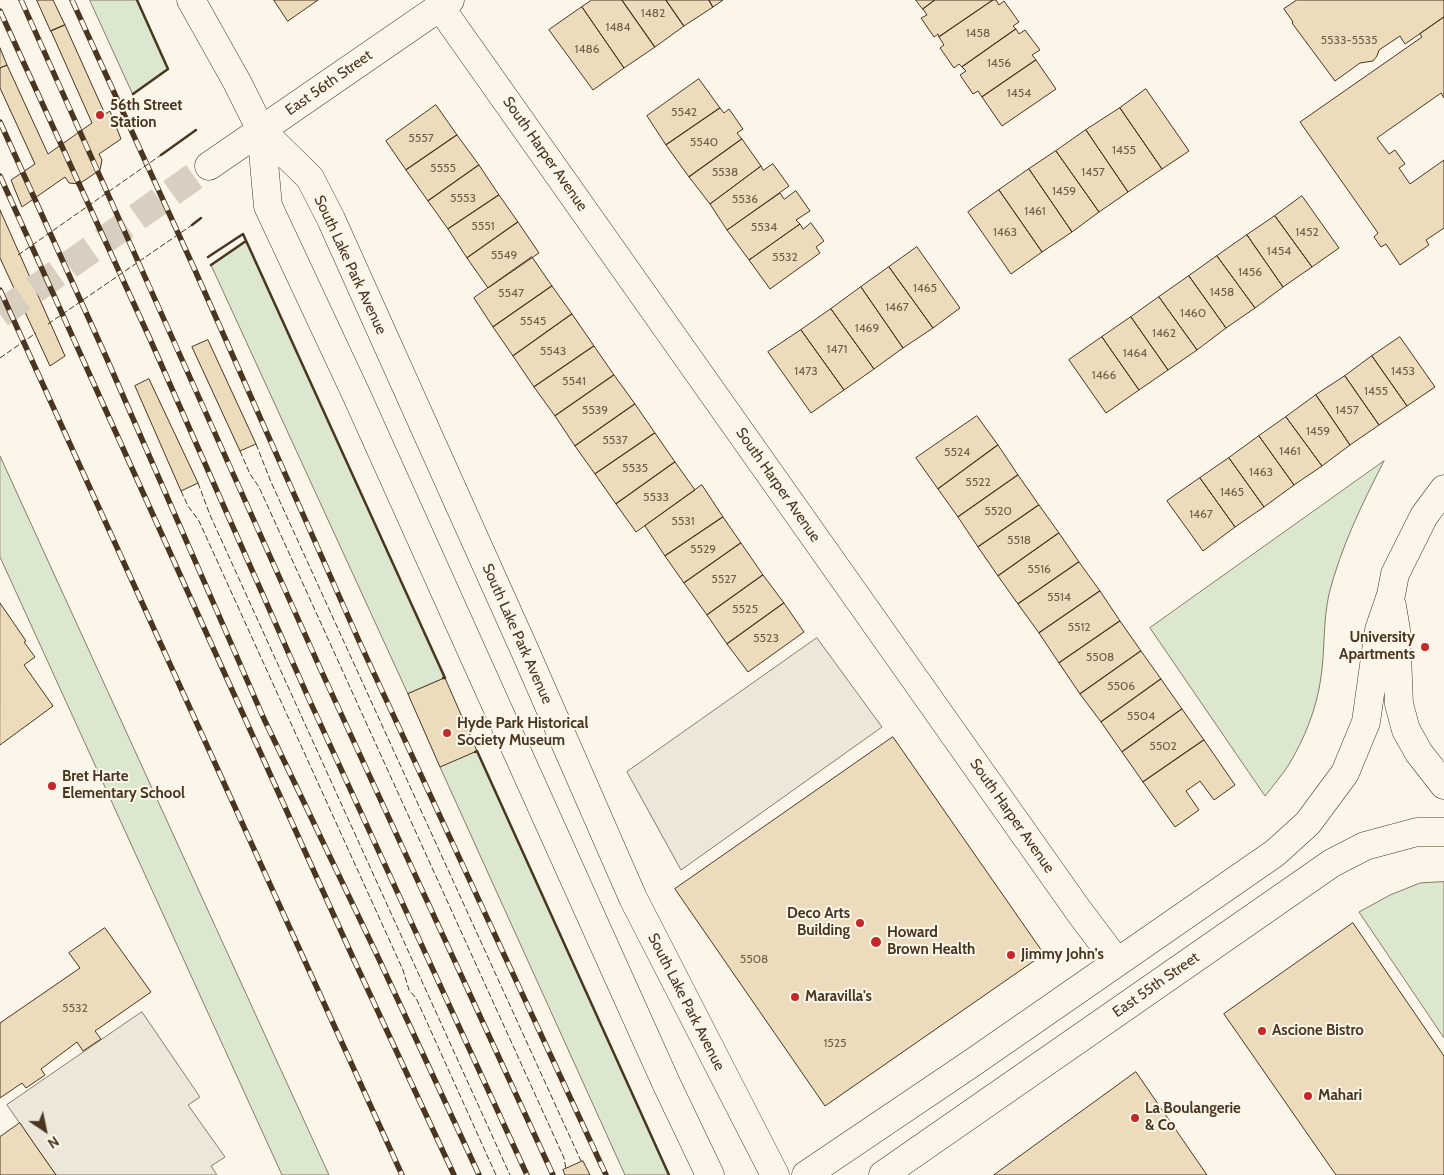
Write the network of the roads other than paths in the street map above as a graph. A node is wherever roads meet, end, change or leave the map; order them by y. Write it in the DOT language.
graph roads {
  1 [pos="191,0"];
  2 [pos="445,3"];
  3 [pos="261,130"];
  4 [pos="209,166"];
  5 [pos="1444,489"];
  6 [pos="1391,595"];
  7 [pos="1444,785"];
  8 [pos="1444,832"];
  9 [pos="1117,962"];
  10 [pos="710,1175"];
  11 [pos="775,1175"];
  12 [pos="806,1175"];
  13 [pos="883,1175"];
  1 -- 3 [label="street, South Lake Park Avenue"];
  2 -- 3 [label="street, East 56th Street"];
  2 -- 9 [label="street, South Harper Avenue"];
  3 -- 4 [label="street, East 56th Street"];
  3 -- 10 [label="street, South Lake Park Avenue"];
  3 -- 11 [label="street, South Lake Park Avenue"];
  5 -- 6 [label="street"];
  6 -- 7 [label="street"];
  6 -- 9 [label="street"];
  8 -- 13 [label="street, East 55th Street"];
  9 -- 12 [label="street"];
}
